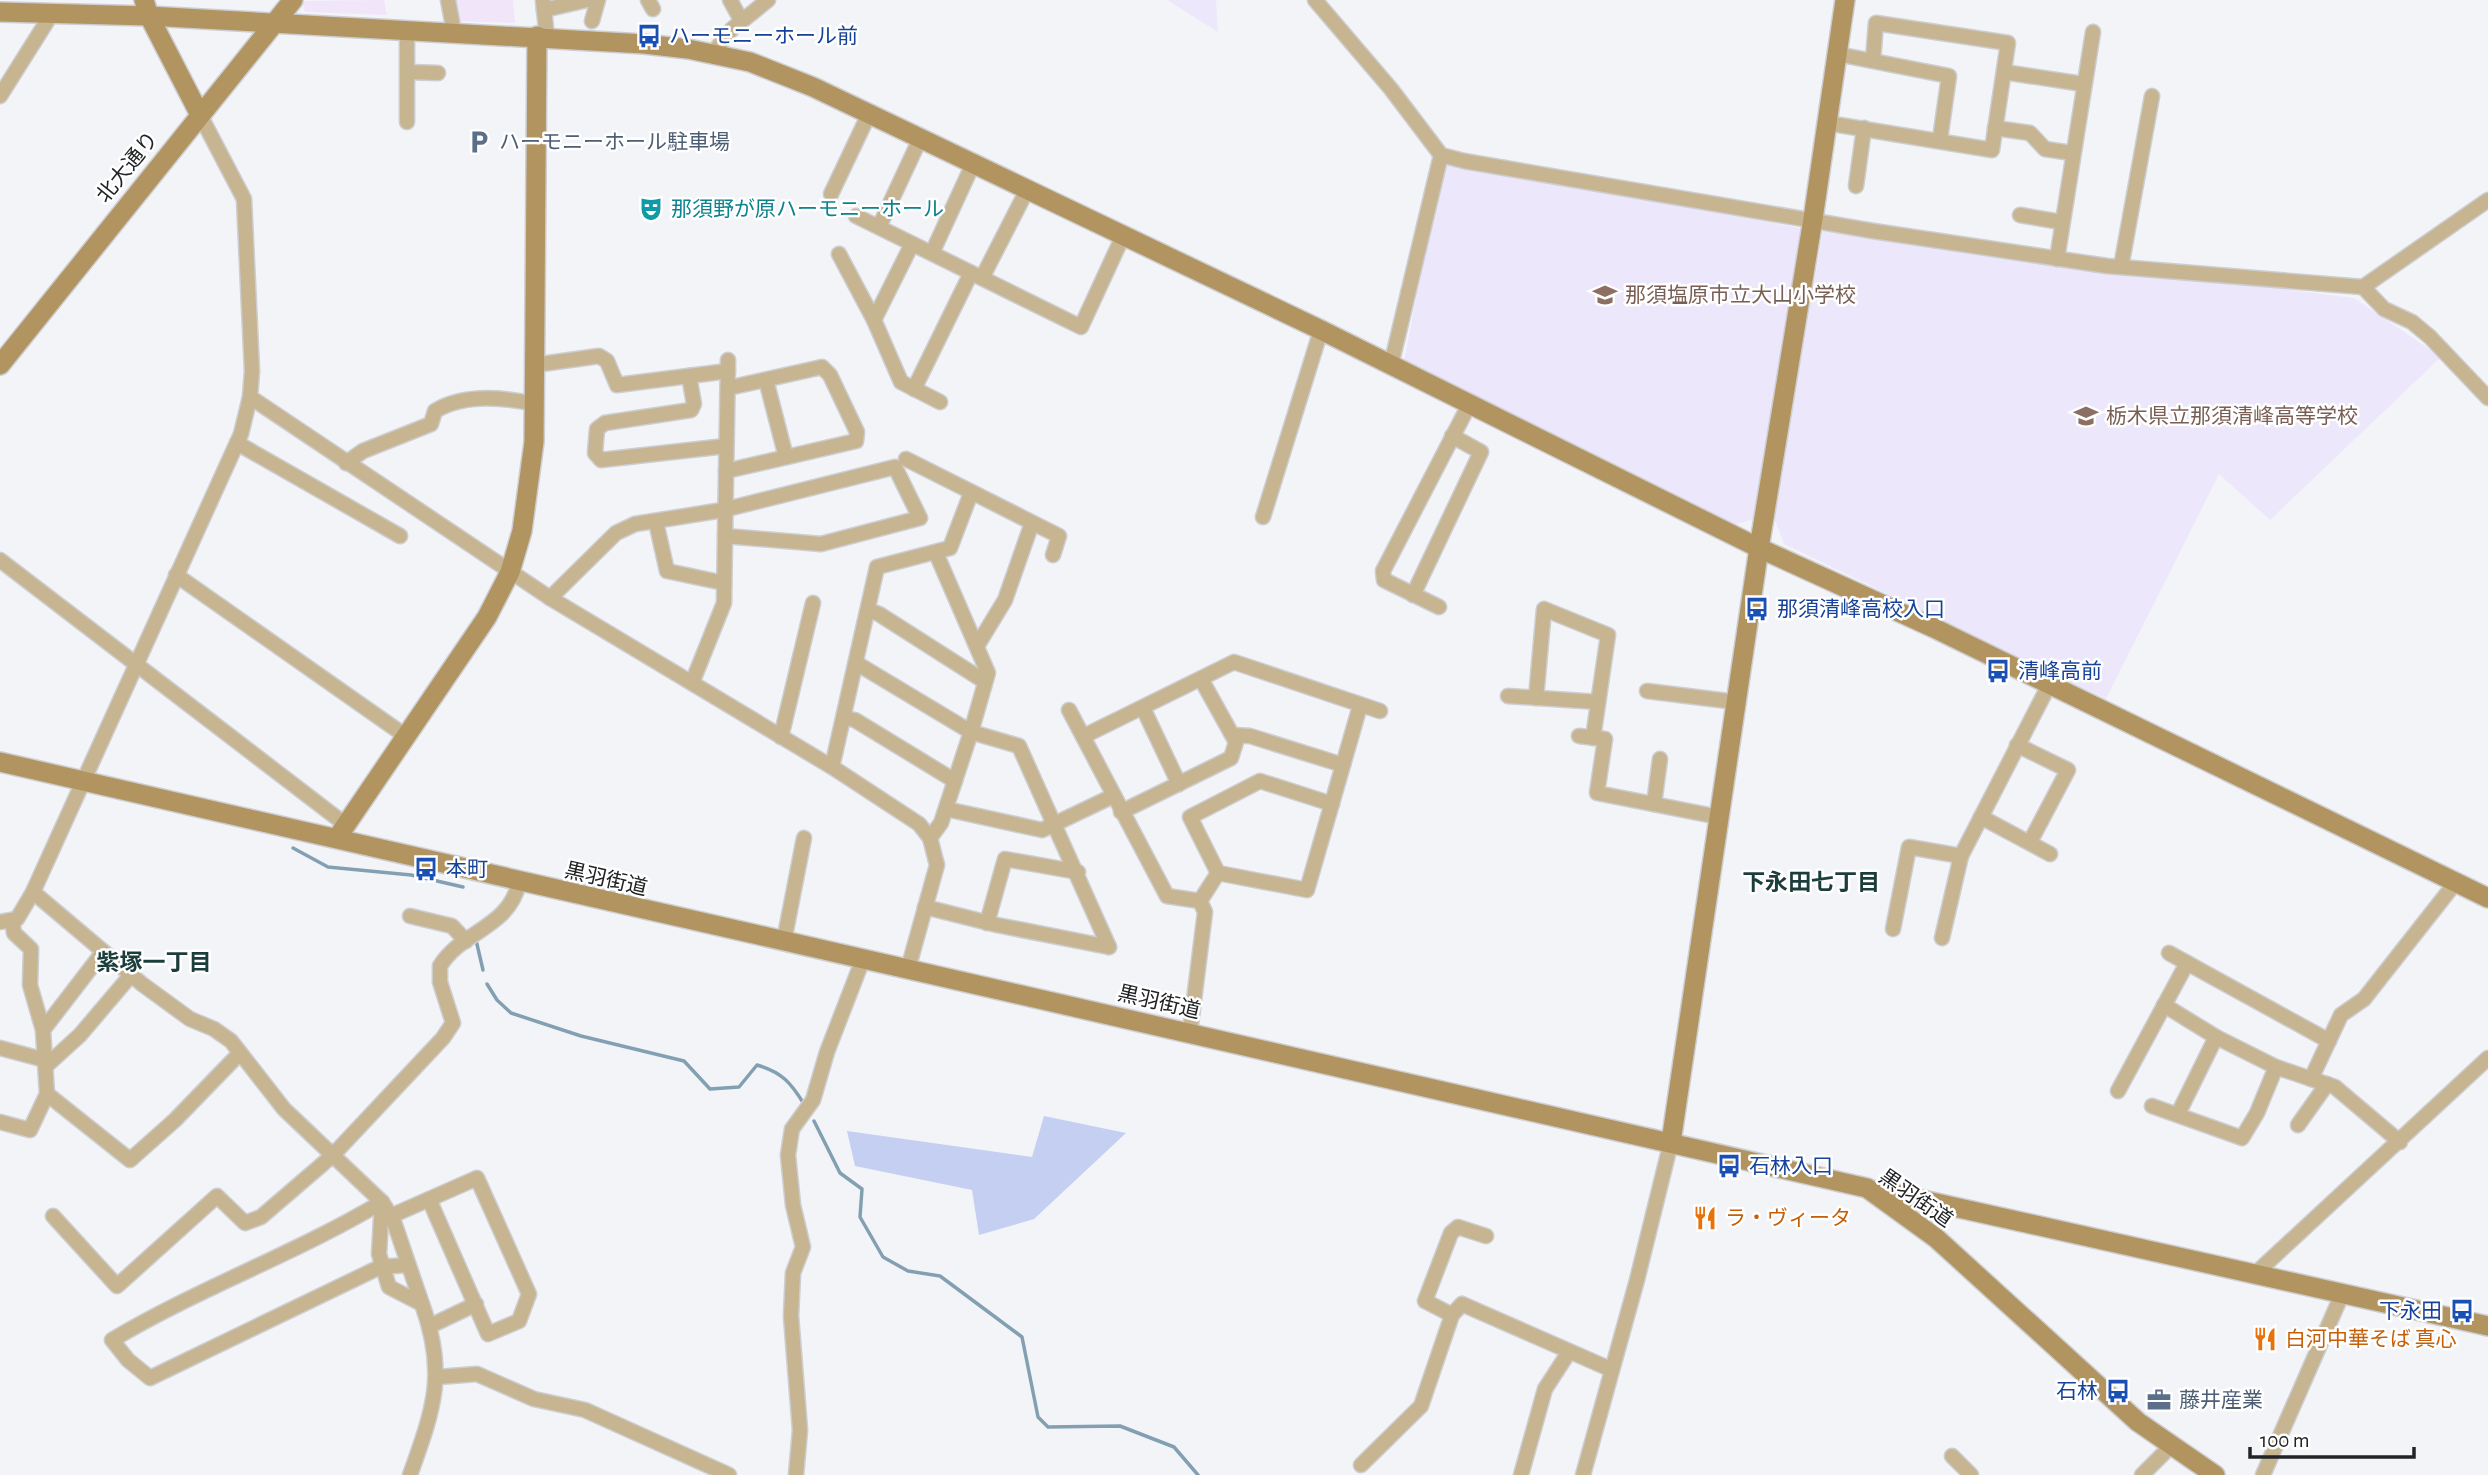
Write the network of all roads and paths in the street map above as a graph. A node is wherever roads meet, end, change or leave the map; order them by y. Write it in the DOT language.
graph roads {
  1 [pos="293,0"];
  2 [pos="448,0"];
  3 [pos="587,0"];
  4 [pos="598,0"];
  5 [pos="730,0"];
  6 [pos="768,0"];
  7 [pos="1315,0"];
  8 [pos="1845,0"];
  9 [pos="544,5"];
  10 [pos="146,8"];
  11 [pos="0,12"];
  12 [pos="51,15"];
  13 [pos="741,20"];
  14 [pos="592,21"];
  15 [pos="274,24"];
  16 [pos="407,30"];
  17 [pos="454,32"];
  18 [pos="2094,32"];
  19 [pos="542,37"];
  20 [pos="713,53"];
  21 [pos="1837,54"];
  22 [pos="1872,60"];
  23 [pos="407,72"];
  24 [pos="2004,72"];
  25 [pos="438,73"];
  26 [pos="2083,84"];
  27 [pos="0,96"];
  28 [pos="2152,96"];
  29 [pos="199,113"];
  30 [pos="869,114"];
  31 [pos="407,122"];
  32 [pos="1827,123"];
  33 [pos="1864,128"];
  34 [pos="1995,128"];
  35 [pos="920,139"];
  36 [pos="1940,139"];
  37 [pos="2072,153"];
  38 [pos="1441,155"];
  39 [pos="973,164"];
  40 [pos="1856,186"];
  41 [pos="1027,190"];
  42 [pos="831,194"];
  43 [pos="2488,200"];
  44 [pos="2020,215"];
  45 [pos="856,216"];
  46 [pos="1813,219"];
  47 [pos="2061,222"];
  48 [pos="879,227"];
  49 [pos="1123,236"];
  50 [pos="912,244"];
  51 [pos="932,253"];
  52 [pos="839,254"];
  53 [pos="2057,259"];
  54 [pos="2122,267"];
  55 [pos="976,275"];
  56 [pos="2363,288"];
  57 [pos="874,320"];
  58 [pos="1321,331"];
  59 [pos="0,365"];
  60 [pos="534,365"];
  61 [pos="1391,365"];
  62 [pos="689,376"];
  63 [pos="766,380"];
  64 [pos="729,388"];
  65 [pos="914,389"];
  66 [pos="250,397"];
  67 [pos="2488,398"];
  68 [pos="940,402"];
  69 [pos="1469,403"];
  70 [pos="535,404"];
  71 [pos="1452,436"];
  72 [pos="236,443"];
  73 [pos="726,446"];
  74 [pos="786,457"];
  75 [pos="906,459"];
  76 [pos="346,463"];
  77 [pos="726,471"];
  78 [pos="971,493"];
  79 [pos="723,510"];
  80 [pos="1264,517"];
  81 [pos="656,522"];
  82 [pos="1032,523"];
  83 [pos="400,536"];
  84 [pos="725,536"];
  85 [pos="1759,548"];
  86 [pos="936,553"];
  87 [pos="1053,555"];
  88 [pos="0,560"];
  89 [pos="510,572"];
  90 [pos="176,575"];
  91 [pos="724,583"];
  92 [pos="1413,595"];
  93 [pos="550,598"];
  94 [pos="813,603"];
  95 [pos="1438,607"];
  96 [pos="868,610"];
  97 [pos="976,646"];
  98 [pos="137,663"];
  99 [pos="856,663"];
  100 [pos="1201,679"];
  101 [pos="984,681"];
  102 [pos="692,683"];
  103 [pos="2049,685"];
  104 [pos="1647,691"];
  105 [pos="1508,696"];
  106 [pos="1536,698"];
  107 [pos="1598,702"];
  108 [pos="1736,702"];
  109 [pos="1360,706"];
  110 [pos="1143,708"];
  111 [pos="1069,710"];
  112 [pos="1380,711"];
  113 [pos="845,718"];
  114 [pos="971,732"];
  115 [pos="1233,735"];
  116 [pos="1084,736"];
  117 [pos="407,737"];
  118 [pos="781,737"];
  119 [pos="2017,745"];
  120 [pos="1660,759"];
  121 [pos="0,762"];
  122 [pos="1343,765"];
  123 [pos="832,766"];
  124 [pos="955,780"];
  125 [pos="84,781"];
  126 [pos="1179,783"];
  127 [pos="1114,796"];
  128 [pos="1332,804"];
  129 [pos="1654,804"];
  130 [pos="946,809"];
  131 [pos="1121,812"];
  132 [pos="1719,817"];
  133 [pos="1981,817"];
  134 [pos="1056,826"];
  135 [pos="341,832"];
  136 [pos="804,838"];
  137 [pos="930,838"];
  138 [pos="2030,842"];
  139 [pos="2050,854"];
  140 [pos="1961,856"];
  141 [pos="1078,872"];
  142 [pos="1218,873"];
  143 [pos="2456,882"];
  144 [pos="519,883"];
  145 [pos="33,892"];
  146 [pos="2488,898"];
  147 [pos="1200,901"];
  148 [pos="925,907"];
  149 [pos="410,916"];
  150 [pos="6,921"];
  151 [pos="987,923"];
  152 [pos="1893,929"];
  153 [pos="1942,938"];
  154 [pos="466,941"];
  155 [pos="784,942"];
  156 [pos="103,952"];
  157 [pos="2169,953"];
  158 [pos="863,959"];
  159 [pos="2187,963"];
  160 [pos="908,969"];
  161 [pos="131,975"];
  162 [pos="2164,1005"];
  163 [pos="43,1030"];
  164 [pos="1190,1032"];
  165 [pos="2216,1037"];
  166 [pos="2329,1041"];
  167 [pos="0,1048"];
  168 [pos="240,1053"];
  169 [pos="2488,1058"];
  170 [pos="46,1063"];
  171 [pos="2276,1067"];
  172 [pos="2311,1079"];
  173 [pos="2327,1084"];
  174 [pos="2118,1091"];
  175 [pos="47,1094"];
  176 [pos="2152,1106"];
  177 [pos="2178,1114"];
  178 [pos="0,1122"];
  179 [pos="2298,1125"];
  180 [pos="1671,1142"];
  181 [pos="2400,1142"];
  182 [pos="332,1156"];
  183 [pos="1867,1188"];
  184 [pos="429,1199"];
  185 [pos="382,1202"];
  186 [pos="53,1216"];
  187 [pos="391,1216"];
  188 [pos="1486,1236"];
  189 [pos="408,1265"];
  190 [pos="380,1267"];
  191 [pos="2255,1274"];
  192 [pos="2343,1292"];
  193 [pos="422,1304"];
  194 [pos="476,1304"];
  195 [pos="1452,1315"];
  196 [pos="430,1326"];
  197 [pos="2488,1326"];
  198 [pos="1569,1352"];
  199 [pos="1610,1369"];
  200 [pos="438,1377"];
  201 [pos="2170,1447"];
  202 [pos="1952,1456"];
  203 [pos="1361,1465"];
  204 [pos="410,1475"];
  205 [pos="729,1475"];
  206 [pos="796,1475"];
  207 [pos="1521,1475"];
  208 [pos="1583,1475"];
  209 [pos="1970,1475"];
  210 [pos="2143,1475"];
  211 [pos="2215,1475"];
  212 [pos="2263,1475"];
  1 -- 15 [label="street, 北大通り"];
  2 -- 17 [label="street"];
  3 -- 9 [label="street"];
  4 -- 14 [label="street"];
  5 -- 13 [label="street"];
  6 -- 13 [label="street"];
  7 -- 38 [label="street"];
  8 -- 21 [label="street"];
  9 -- 19 [label="street"];
  10 -- 12 [label="street"];
  10 -- 15 [label="street"];
  10 -- 29 [label="street"];
  11 -- 12 [label="street"];
  12 -- 27 [label="street"];
  13 -- 20 [label="street"];
  15 -- 16 [label="street"];
  15 -- 29 [label="street, 北大通り"];
  16 -- 17 [label="street"];
  16 -- 23 [label="street"];
  17 -- 19 [label="street"];
  18 -- 26 [label="street"];
  19 -- 20 [label="street"];
  19 -- 60 [label="street"];
  20 -- 30 [label="street"];
  21 -- 22 [label="street"];
  21 -- 32 [label="street"];
  22 -- 24 [label="street"];
  22 -- 36 [label="street"];
  23 -- 25 [label="street"];
  23 -- 31 [label="street"];
  24 -- 26 [label="street"];
  24 -- 34 [label="street"];
  26 -- 37 [label="street"];
  28 -- 54 [label="street"];
  29 -- 59 [label="street, 北大通り"];
  29 -- 66 [label="street"];
  30 -- 35 [label="street"];
  30 -- 42 [label="street"];
  32 -- 33 [label="street"];
  32 -- 46 [label="street"];
  33 -- 36 [label="street"];
  33 -- 40 [label="street"];
  34 -- 36 [label="street"];
  34 -- 37 [label="street"];
  35 -- 39 [label="street"];
  35 -- 48 [label="street"];
  37 -- 47 [label="street"];
  38 -- 46 [label="street"];
  38 -- 61 [label="street"];
  39 -- 41 [label="street"];
  39 -- 51 [label="street"];
  41 -- 49 [label="street"];
  41 -- 55 [label="street"];
  43 -- 56 [label="street"];
  44 -- 47 [label="street"];
  45 -- 48 [label="street"];
  46 -- 53 [label="street"];
  46 -- 85 [label="street"];
  47 -- 53 [label="street"];
  48 -- 50 [label="street"];
  49 -- 55 [label="street"];
  49 -- 58 [label="street"];
  50 -- 51 [label="street"];
  50 -- 57 [label="street"];
  51 -- 55 [label="street"];
  52 -- 57 [label="street"];
  53 -- 54 [label="street"];
  54 -- 56 [label="street"];
  55 -- 65 [label="street"];
  56 -- 67 [label="street"];
  57 -- 65 [label="street"];
  58 -- 61 [label="street"];
  58 -- 80 [label="street"];
  60 -- 62 [label="street"];
  60 -- 70 [label="street"];
  61 -- 69 [label="street"];
  62 -- 64 [label="street"];
  62 -- 73 [label="street"];
  63 -- 64 [label="street"];
  63 -- 74 [label="street"];
  63 -- 74 [label="street"];
  64 -- 73 [label="street"];
  65 -- 68 [label="street"];
  66 -- 72 [label="street"];
  66 -- 76 [label="street"];
  69 -- 71 [label="street"];
  69 -- 85 [label="street"];
  70 -- 76 [label="street"];
  70 -- 89 [label="street"];
  71 -- 92 [label="street"];
  71 -- 92 [label="street"];
  72 -- 83 [label="street"];
  72 -- 90 [label="street"];
  73 -- 77 [label="street"];
  74 -- 77 [label="street"];
  75 -- 78 [label="street"];
  76 -- 89 [label="street"];
  77 -- 79 [label="street"];
  78 -- 82 [label="street"];
  78 -- 86 [label="street"];
  79 -- 81 [label="street"];
  79 -- 84 [label="street"];
  79 -- 84 [label="street"];
  81 -- 91 [label="street"];
  81 -- 93 [label="street"];
  82 -- 87 [label="street"];
  82 -- 97 [label="street"];
  84 -- 91 [label="street"];
  85 -- 103 [label="street"];
  85 -- 108 [label="street"];
  86 -- 96 [label="street"];
  86 -- 97 [label="street"];
  88 -- 98 [label="street"];
  89 -- 93 [label="street"];
  89 -- 117 [label="street"];
  90 -- 98 [label="street"];
  90 -- 117 [label="street"];
  91 -- 102 [label="street"];
  92 -- 95 [label="street"];
  93 -- 102 [label="street"];
  94 -- 118 [label="street"];
  96 -- 99 [label="street"];
  96 -- 101 [label="street"];
  97 -- 101 [label="street"];
  98 -- 125 [label="street"];
  98 -- 135 [label="street"];
  99 -- 113 [label="street"];
  99 -- 114 [label="street"];
  100 -- 109 [label="street"];
  100 -- 110 [label="street"];
  100 -- 115 [label="street"];
  101 -- 114 [label="street"];
  102 -- 118 [label="street"];
  103 -- 119 [label="street"];
  103 -- 143 [label="street"];
  104 -- 108 [label="street"];
  105 -- 106 [label="street"];
  106 -- 107 [label="street"];
  106 -- 107 [label="street"];
  107 -- 129 [label="street"];
  108 -- 132 [label="street"];
  109 -- 112 [label="street"];
  109 -- 122 [label="street"];
  110 -- 116 [label="street"];
  110 -- 126 [label="street"];
  111 -- 116 [label="street"];
  113 -- 123 [label="street"];
  113 -- 124 [label="street"];
  114 -- 124 [label="street"];
  114 -- 134 [label="street"];
  115 -- 122 [label="street"];
  115 -- 126 [label="street"];
  116 -- 127 [label="street"];
  117 -- 135 [label="street"];
  118 -- 123 [label="street"];
  119 -- 133 [label="street"];
  119 -- 138 [label="street"];
  120 -- 129 [label="street"];
  121 -- 125 [label="street, 黒羽街道"];
  122 -- 128 [label="street"];
  123 -- 137 [label="street"];
  124 -- 130 [label="street"];
  125 -- 135 [label="street, 黒羽街道"];
  125 -- 145 [label="street"];
  126 -- 131 [label="street"];
  127 -- 131 [label="street"];
  127 -- 134 [label="street"];
  128 -- 142 [label="street"];
  128 -- 142 [label="street"];
  129 -- 132 [label="street"];
  130 -- 134 [label="street"];
  130 -- 137 [label="street"];
  131 -- 147 [label="street"];
  132 -- 180 [label="street"];
  133 -- 138 [label="street"];
  133 -- 140 [label="street"];
  134 -- 141 [label="street"];
  135 -- 144 [label="street, 黒羽街道"];
  136 -- 155 [label="street"];
  137 -- 148 [label="street"];
  138 -- 139 [label="street"];
  140 -- 152 [label="street"];
  140 -- 153 [label="street"];
  141 -- 151 [label="street"];
  141 -- 151 [label="street"];
  142 -- 147 [label="street"];
  143 -- 146 [label="street"];
  143 -- 166 [label="street"];
  144 -- 154 [label="street"];
  144 -- 155 [label="street, 黒羽街道"];
  145 -- 150 [label="street"];
  145 -- 156 [label="street"];
  147 -- 164 [label="street"];
  148 -- 151 [label="street"];
  148 -- 160 [label="street"];
  149 -- 154 [label="street"];
  150 -- 163 [label="street"];
  154 -- 182 [label="street"];
  155 -- 158 [label="street, 黒羽街道"];
  156 -- 161 [label="street"];
  156 -- 163 [label="street"];
  157 -- 159 [label="street"];
  158 -- 160 [label="street, 黒羽街道"];
  158 -- 206 [label="street"];
  159 -- 162 [label="street"];
  159 -- 166 [label="street"];
  160 -- 164 [label="street, 黒羽街道"];
  161 -- 168 [label="street"];
  161 -- 170 [label="street"];
  162 -- 165 [label="street"];
  162 -- 174 [label="street"];
  163 -- 170 [label="street"];
  164 -- 180 [label="street, 黒羽街道"];
  165 -- 171 [label="street"];
  165 -- 177 [label="street"];
  166 -- 172 [label="street"];
  167 -- 170 [label="street"];
  168 -- 175 [label="street"];
  168 -- 182 [label="street"];
  169 -- 181 [label="street"];
  170 -- 175 [label="street"];
  171 -- 172 [label="street"];
  171 -- 177 [label="street"];
  172 -- 173 [label="street"];
  173 -- 179 [label="street"];
  173 -- 181 [label="street"];
  175 -- 178 [label="street"];
  176 -- 177 [label="street"];
  180 -- 183 [label="street, 黒羽街道"];
  180 -- 199 [label="street"];
  181 -- 191 [label="street"];
  182 -- 185 [label="street"];
  182 -- 186 [label="street"];
  183 -- 191 [label="street"];
  183 -- 201 [label="street, 黒羽街道"];
  184 -- 187 [label="street"];
  184 -- 194 [label="street"];
  184 -- 194 [label="street"];
  185 -- 187 [label="street"];
  185 -- 190 [label="street"];
  185 -- 190 [label="street"];
  187 -- 189 [label="street"];
  188 -- 195 [label="street"];
  189 -- 190 [label="street"];
  189 -- 193 [label="street"];
  190 -- 193 [label="street"];
  191 -- 192 [label="street"];
  192 -- 197 [label="street"];
  192 -- 212 [label="street"];
  193 -- 196 [label="street"];
  194 -- 196 [label="street"];
  195 -- 198 [label="street"];
  195 -- 203 [label="street"];
  196 -- 200 [label="street"];
  198 -- 199 [label="street"];
  198 -- 207 [label="street"];
  199 -- 208 [label="street"];
  200 -- 204 [label="street"];
  200 -- 205 [label="street"];
  201 -- 210 [label="street"];
  201 -- 211 [label="street, 黒羽街道"];
  202 -- 209 [label="street"];
}
